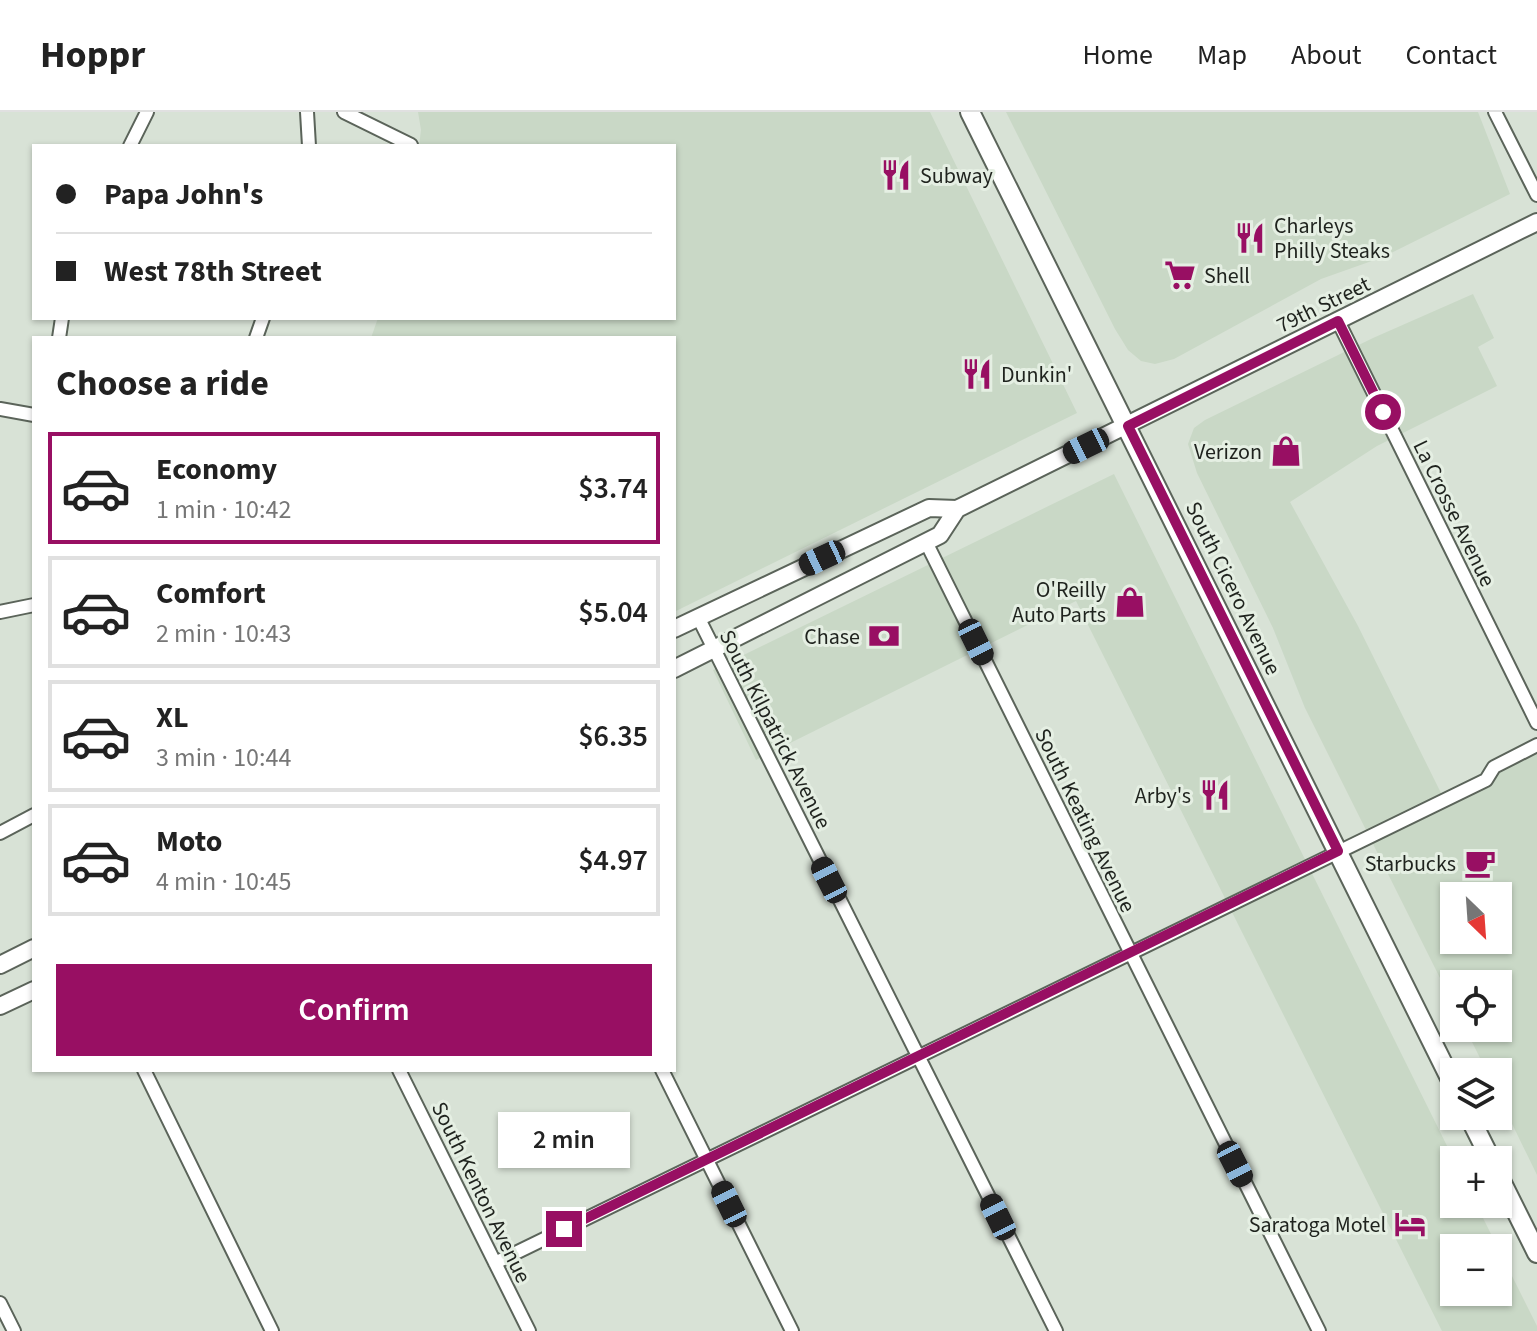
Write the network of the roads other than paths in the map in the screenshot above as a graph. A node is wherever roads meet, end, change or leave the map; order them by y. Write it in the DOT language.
graph roads {
  1 [pos="147,112"];
  2 [pos="307,112"];
  3 [pos="344,112"];
  4 [pos="970,112"];
  5 [pos="1495,112"];
  6 [pos="131,144"];
  7 [pos="309,144"];
  8 [pos="409,144"];
  9 [pos="1537,195"];
  10 [pos="1537,222"];
  11 [pos="1338,321"];
  12 [pos="0,409"];
  13 [pos="32,415"];
  14 [pos="1128,426"];
  15 [pos="957,509"];
  16 [pos="926,542"];
  17 [pos="32,605"];
  18 [pos="0,612"];
  19 [pos="698,617"];
  20 [pos="676,628"];
  21 [pos="714,649"];
  22 [pos="676,668"];
  23 [pos="1537,723"];
  24 [pos="1537,745"];
  25 [pos="32,816"];
  26 [pos="0,833"];
  27 [pos="1338,851"];
  28 [pos="32,949"];
  29 [pos="1129,953"];
  30 [pos="0,965"];
  31 [pos="32,991"];
  32 [pos="0,1006"];
  33 [pos="918,1056"];
  34 [pos="1440,1058"];
  35 [pos="145,1072"];
  36 [pos="400,1072"];
  37 [pos="663,1072"];
  38 [pos="707,1160"];
  39 [pos="1512,1203"];
  40 [pos="1537,1253"];
  41 [pos="495,1263"];
  42 [pos="0,1303"];
  43 [pos="14,1331"];
  44 [pos="272,1331"];
  45 [pos="529,1331"];
  46 [pos="792,1331"];
  47 [pos="1056,1331"];
  48 [pos="1319,1331"];
  1 -- 6 [label="street"];
  2 -- 7 [label="street"];
  3 -- 8 [label="street"];
  4 -- 14 [label="main road, South Cicero Avenue"];
  5 -- 9 [label="street"];
  10 -- 11 [label="main road, 79th Street"];
  11 -- 14 [label="main road, 79th Street"];
  11 -- 23 [label="street, La Crosse Avenue"];
  12 -- 13 [label="street"];
  14 -- 15 [label="main road, 79th Street"];
  14 -- 27 [label="main road, South Cicero Avenue"];
  15 -- 16 [label="main road"];
  15 -- 19 [label="main road"];
  16 -- 21 [label="main road"];
  16 -- 29 [label="street, South Keating Avenue"];
  17 -- 18 [label="street"];
  19 -- 20 [label="main road"];
  19 -- 21 [label="street, South Kilpatrick Avenue"];
  21 -- 22 [label="main road"];
  21 -- 33 [label="street, South Kilpatrick Avenue"];
  24 -- 27 [label="street"];
  25 -- 26 [label="street"];
  27 -- 29 [label="street"];
  27 -- 34 [label="main road, South Cicero Avenue"];
  28 -- 30 [label="main road"];
  29 -- 33 [label="street"];
  29 -- 48 [label="street, South Keating Avenue"];
  31 -- 32 [label="main road"];
  33 -- 38 [label="street"];
  33 -- 47 [label="street, South Kilpatrick Avenue"];
  35 -- 44 [label="street"];
  36 -- 41 [label="street, South Kenton Avenue"];
  37 -- 38 [label="street"];
  38 -- 41 [label="street"];
  38 -- 46 [label="street"];
  39 -- 40 [label="main road"];
  41 -- 45 [label="street, South Kenton Avenue"];
  42 -- 43 [label="street"];
}
